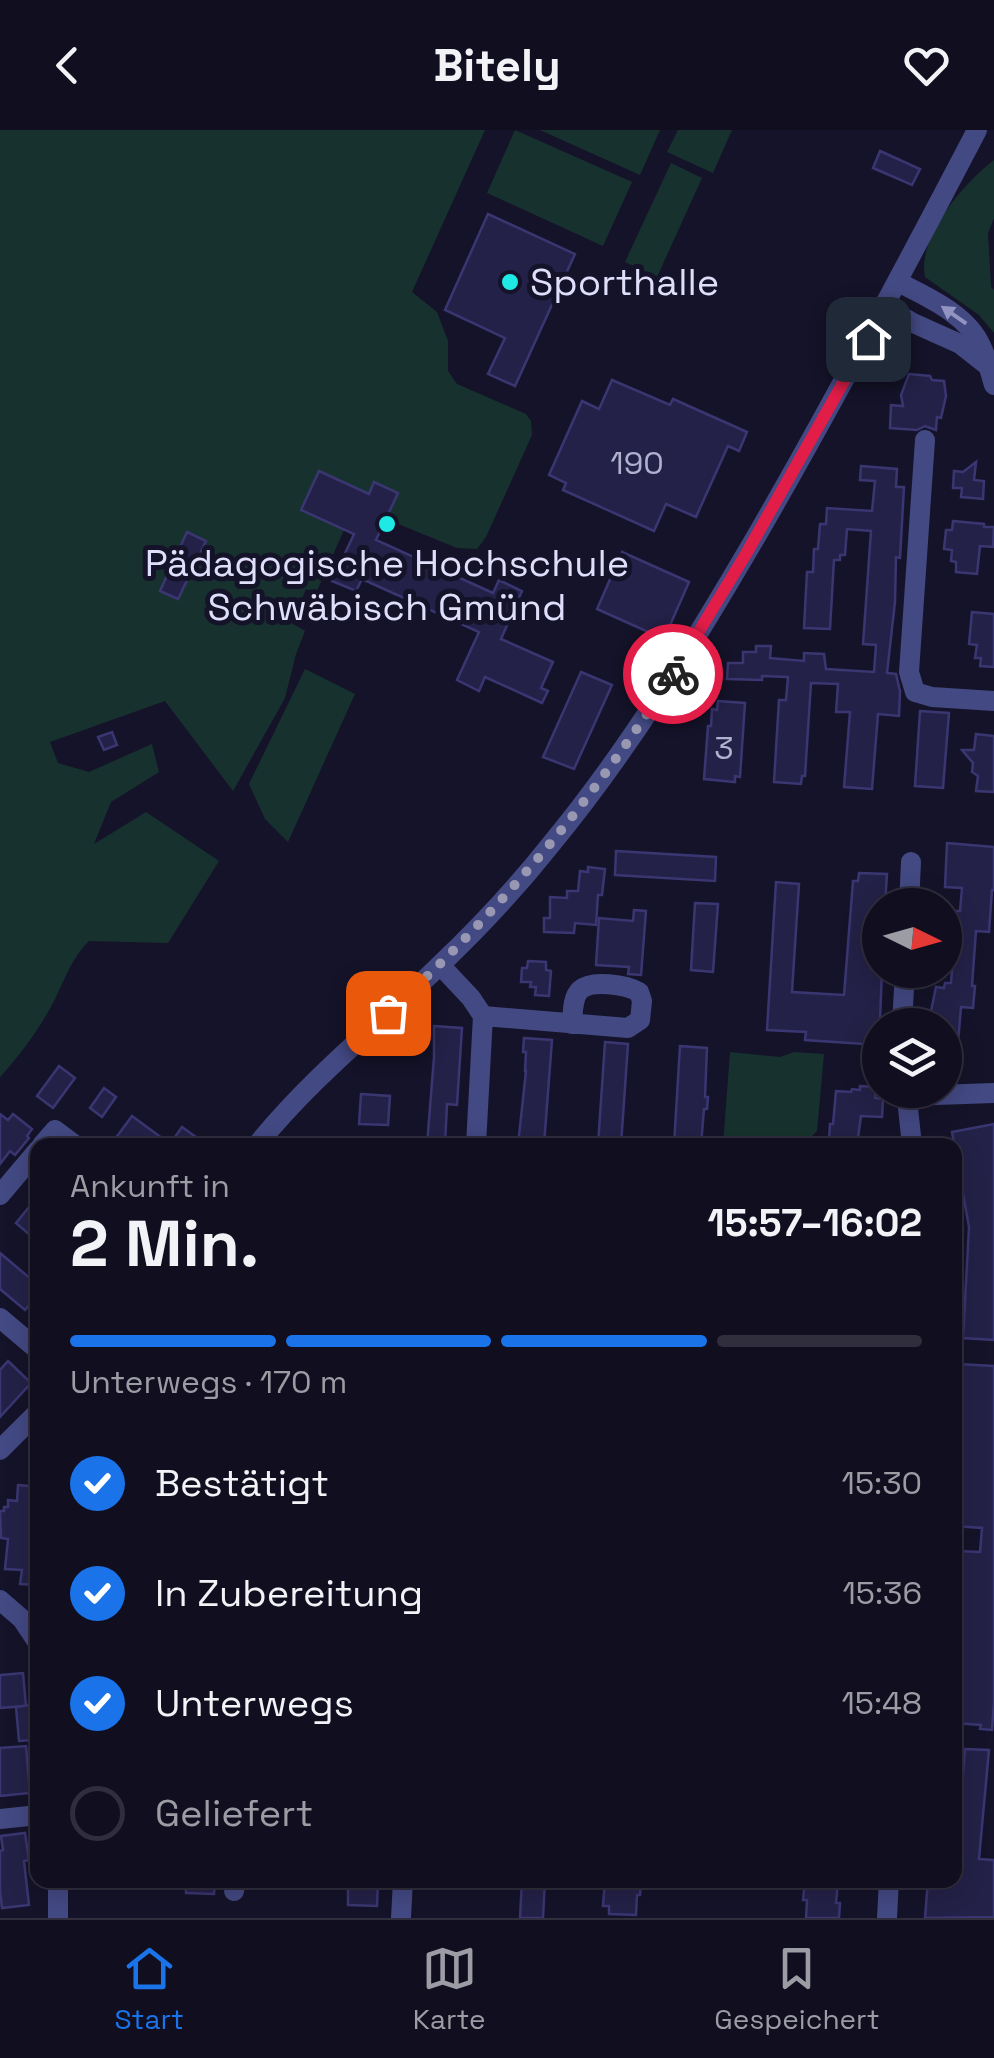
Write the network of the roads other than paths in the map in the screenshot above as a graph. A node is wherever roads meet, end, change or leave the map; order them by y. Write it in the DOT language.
graph roads {
  1 [pos="977,130"];
  2 [pos="898,282"];
  3 [pos="885,306"];
  4 [pos="992,376"];
  5 [pos="925,440"];
  6 [pos="994,701"];
  7 [pos="911,862"];
  8 [pos="910,888"];
  9 [pos="440,965"];
  10 [pos="483,1016"];
  11 [pos="572,1024"];
  12 [pos="962,1093"];
  13 [pos="994,1093"];
  14 [pos="908,1108"];
  15 [pos="263,1138"];
  16 [pos="476,1138"];
  17 [pos="911,1138"];
  18 [pos="30,1160"];
  19 [pos="0,1195"];
  20 [pos="0,1318"];
  21 [pos="30,1343"];
  22 [pos="30,1420"];
  23 [pos="0,1450"];
  24 [pos="0,1600"];
  25 [pos="30,1631"];
  26 [pos="30,1816"];
  27 [pos="0,1820"];
  28 [pos="58,1888"];
  29 [pos="403,1888"];
  30 [pos="889,1888"];
  31 [pos="58,1918"];
  32 [pos="401,1918"];
  33 [pos="887,1918"];
  1 -- 2 [label="street"];
  2 -- 3 [label="street"];
  4 -- 2 [label="street, one-way"];
  3 -- 4 [label="street"];
  3 -- 9 [label="street"];
  5 -- 6 [label="street"];
  7 -- 8 [label="street"];
  9 -- 10 [label="street"];
  9 -- 15 [label="street"];
  10 -- 11 [label="street"];
  10 -- 16 [label="street"];
  12 -- 13 [label="street"];
  14 -- 17 [label="street"];
  18 -- 19 [label="street"];
  20 -- 21 [label="street"];
  22 -- 23 [label="street"];
  24 -- 25 [label="street"];
  26 -- 27 [label="street"];
  28 -- 31 [label="street"];
  29 -- 32 [label="street"];
  30 -- 33 [label="street"];
}
